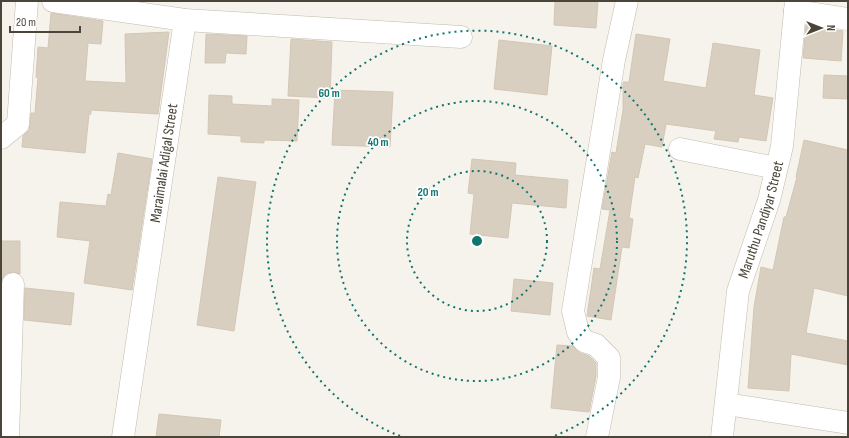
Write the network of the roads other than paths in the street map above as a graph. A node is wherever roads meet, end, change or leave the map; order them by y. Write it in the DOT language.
graph roads {
  1 [pos="27,1"];
  2 [pos="53,1"];
  3 [pos="627,1"];
  4 [pos="795,6"];
  5 [pos="185,20"];
  6 [pos="848,20"];
  7 [pos="461,37"];
  8 [pos="1,138"];
  9 [pos="680,149"];
  10 [pos="776,168"];
  11 [pos="13,284"];
  12 [pos="726,404"];
  13 [pos="848,422"];
  14 [pos="8,437"];
  15 [pos="123,437"];
  16 [pos="596,437"];
  17 [pos="722,437"];
  1 -- 8 [label="street"];
  2 -- 5 [label="street"];
  3 -- 16 [label="street"];
  4 -- 6 [label="street"];
  4 -- 10 [label="street, Maruthu Pandiyar Street"];
  5 -- 7 [label="street"];
  5 -- 15 [label="street, Maraimalai Adigal Street"];
  9 -- 10 [label="street"];
  10 -- 12 [label="street, Maruthu Pandiyar Street"];
  11 -- 14 [label="street"];
  12 -- 13 [label="street"];
  12 -- 17 [label="street, Maruthu Pandiyar Street"];
}
